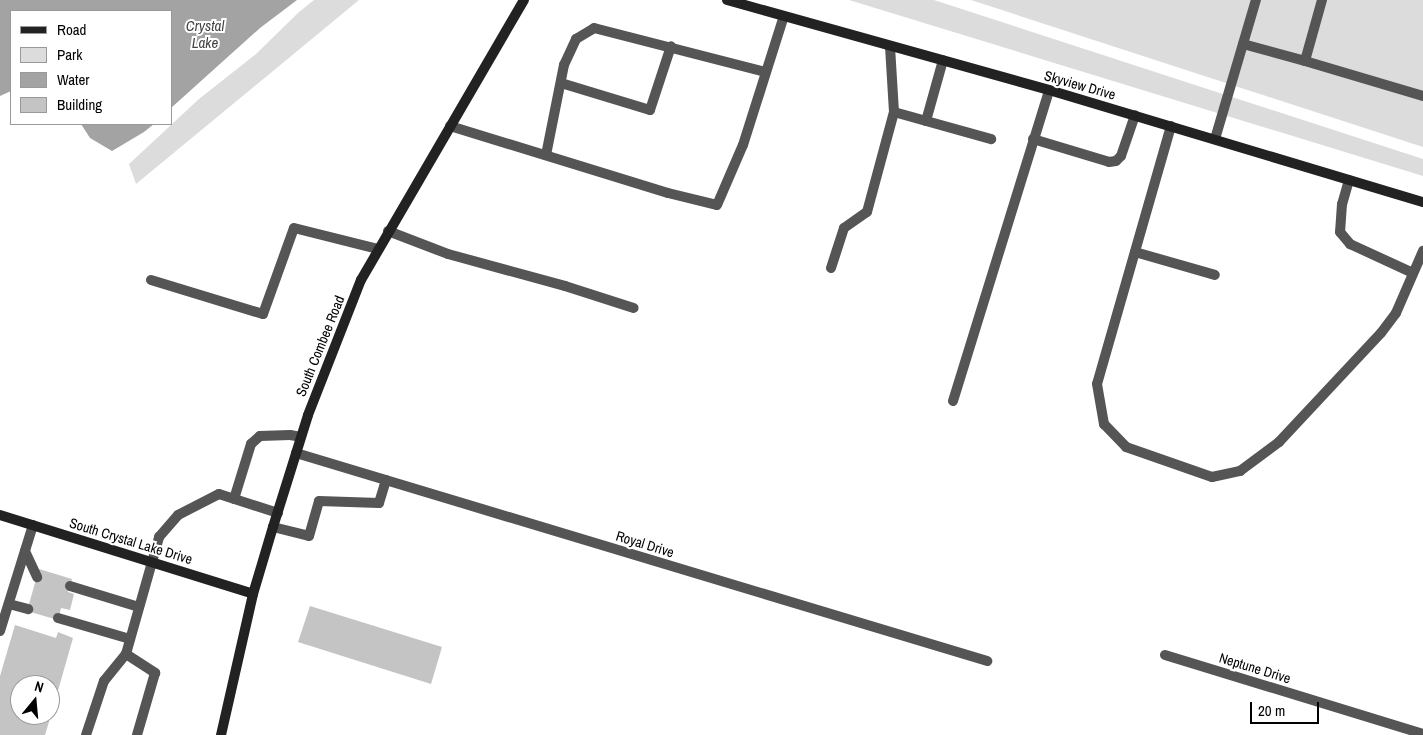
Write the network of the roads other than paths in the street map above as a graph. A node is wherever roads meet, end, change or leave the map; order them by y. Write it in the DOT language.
graph roads {
  1 [pos="524,0"];
  2 [pos="727,0"];
  3 [pos="1256,0"];
  4 [pos="1322,0"];
  5 [pos="784,16"];
  6 [pos="1244,44"];
  7 [pos="671,46"];
  8 [pos="890,46"];
  9 [pos="943,60"];
  10 [pos="1305,61"];
  11 [pos="765,72"];
  12 [pos="561,83"];
  13 [pos="1049,90"];
  14 [pos="1423,96"];
  15 [pos="894,112"];
  16 [pos="1135,115"];
  17 [pos="926,121"];
  18 [pos="450,126"];
  19 [pos="1171,126"];
  20 [pos="991,139"];
  21 [pos="1033,139"];
  22 [pos="1215,139"];
  23 [pos="546,155"];
  24 [pos="1349,180"];
  25 [pos="1423,202"];
  26 [pos="388,231"];
  27 [pos="378,249"];
  28 [pos="1423,250"];
  29 [pos="1135,252"];
  30 [pos="831,268"];
  31 [pos="1414,273"];
  32 [pos="1215,274"];
  33 [pos="151,280"];
  34 [pos="634,308"];
  35 [pos="953,401"];
  36 [pos="301,437"];
  37 [pos="296,453"];
  38 [pos="386,480"];
  39 [pos="234,499"];
  40 [pos="278,513"];
  41 [pos="0,515"];
  42 [pos="33,525"];
  43 [pos="273,527"];
  44 [pos="25,551"];
  45 [pos="152,562"];
  46 [pos="37,577"];
  47 [pos="70,586"];
  48 [pos="253,594"];
  49 [pos="9,604"];
  50 [pos="139,607"];
  51 [pos="28,609"];
  52 [pos="58,618"];
  53 [pos="0,631"];
  54 [pos="130,639"];
  55 [pos="126,654"];
  56 [pos="1165,655"];
  57 [pos="986,661"];
  58 [pos="1423,734"];
  59 [pos="86,735"];
  60 [pos="137,735"];
  61 [pos="221,735"];
  1 -- 18 [label="street, South Combee Road"];
  2 -- 5 [label="street, Skyview Drive"];
  3 -- 6 [label="street"];
  4 -- 10 [label="street"];
  5 -- 8 [label="street, Skyview Drive"];
  5 -- 11 [label="street"];
  6 -- 10 [label="street"];
  6 -- 22 [label="street"];
  7 -- 11 [label="street"];
  7 -- 12 [label="street"];
  7 -- 12 [label="street"];
  8 -- 9 [label="street, Skyview Drive"];
  8 -- 15 [label="street"];
  9 -- 13 [label="street, Skyview Drive"];
  9 -- 17 [label="street"];
  10 -- 14 [label="street"];
  11 -- 23 [label="street"];
  12 -- 23 [label="street"];
  13 -- 16 [label="street, Skyview Drive"];
  13 -- 21 [label="street"];
  15 -- 17 [label="street"];
  15 -- 30 [label="street"];
  16 -- 19 [label="street, Skyview Drive"];
  16 -- 21 [label="street"];
  17 -- 20 [label="street"];
  18 -- 23 [label="street"];
  18 -- 26 [label="street, South Combee Road"];
  19 -- 22 [label="street, Skyview Drive"];
  19 -- 29 [label="street"];
  21 -- 35 [label="street"];
  22 -- 24 [label="street, Skyview Drive"];
  24 -- 25 [label="street, Skyview Drive"];
  24 -- 31 [label="street"];
  26 -- 27 [label="street, South Combee Road"];
  26 -- 34 [label="street"];
  27 -- 33 [label="street"];
  27 -- 36 [label="street, South Combee Road"];
  28 -- 31 [label="street"];
  29 -- 31 [label="street"];
  29 -- 32 [label="street"];
  36 -- 37 [label="street, South Combee Road"];
  36 -- 39 [label="street"];
  37 -- 38 [label="street, Royal Drive"];
  37 -- 40 [label="street, South Combee Road"];
  38 -- 43 [label="street"];
  38 -- 57 [label="street, Royal Drive"];
  39 -- 40 [label="street"];
  39 -- 45 [label="street"];
  40 -- 43 [label="street, South Combee Road"];
  41 -- 42 [label="street, South Crystal Lake Drive"];
  42 -- 44 [label="street"];
  42 -- 45 [label="street, South Crystal Lake Drive"];
  43 -- 48 [label="street, South Combee Road"];
  44 -- 46 [label="street"];
  44 -- 49 [label="street"];
  45 -- 48 [label="street, South Crystal Lake Drive"];
  45 -- 50 [label="street"];
  47 -- 50 [label="street"];
  48 -- 61 [label="street, South Combee Road"];
  49 -- 51 [label="street"];
  49 -- 53 [label="street"];
  50 -- 54 [label="street"];
  52 -- 54 [label="street"];
  54 -- 55 [label="street"];
  55 -- 59 [label="street"];
  55 -- 60 [label="street"];
  56 -- 58 [label="street, Neptune Drive"];
}
